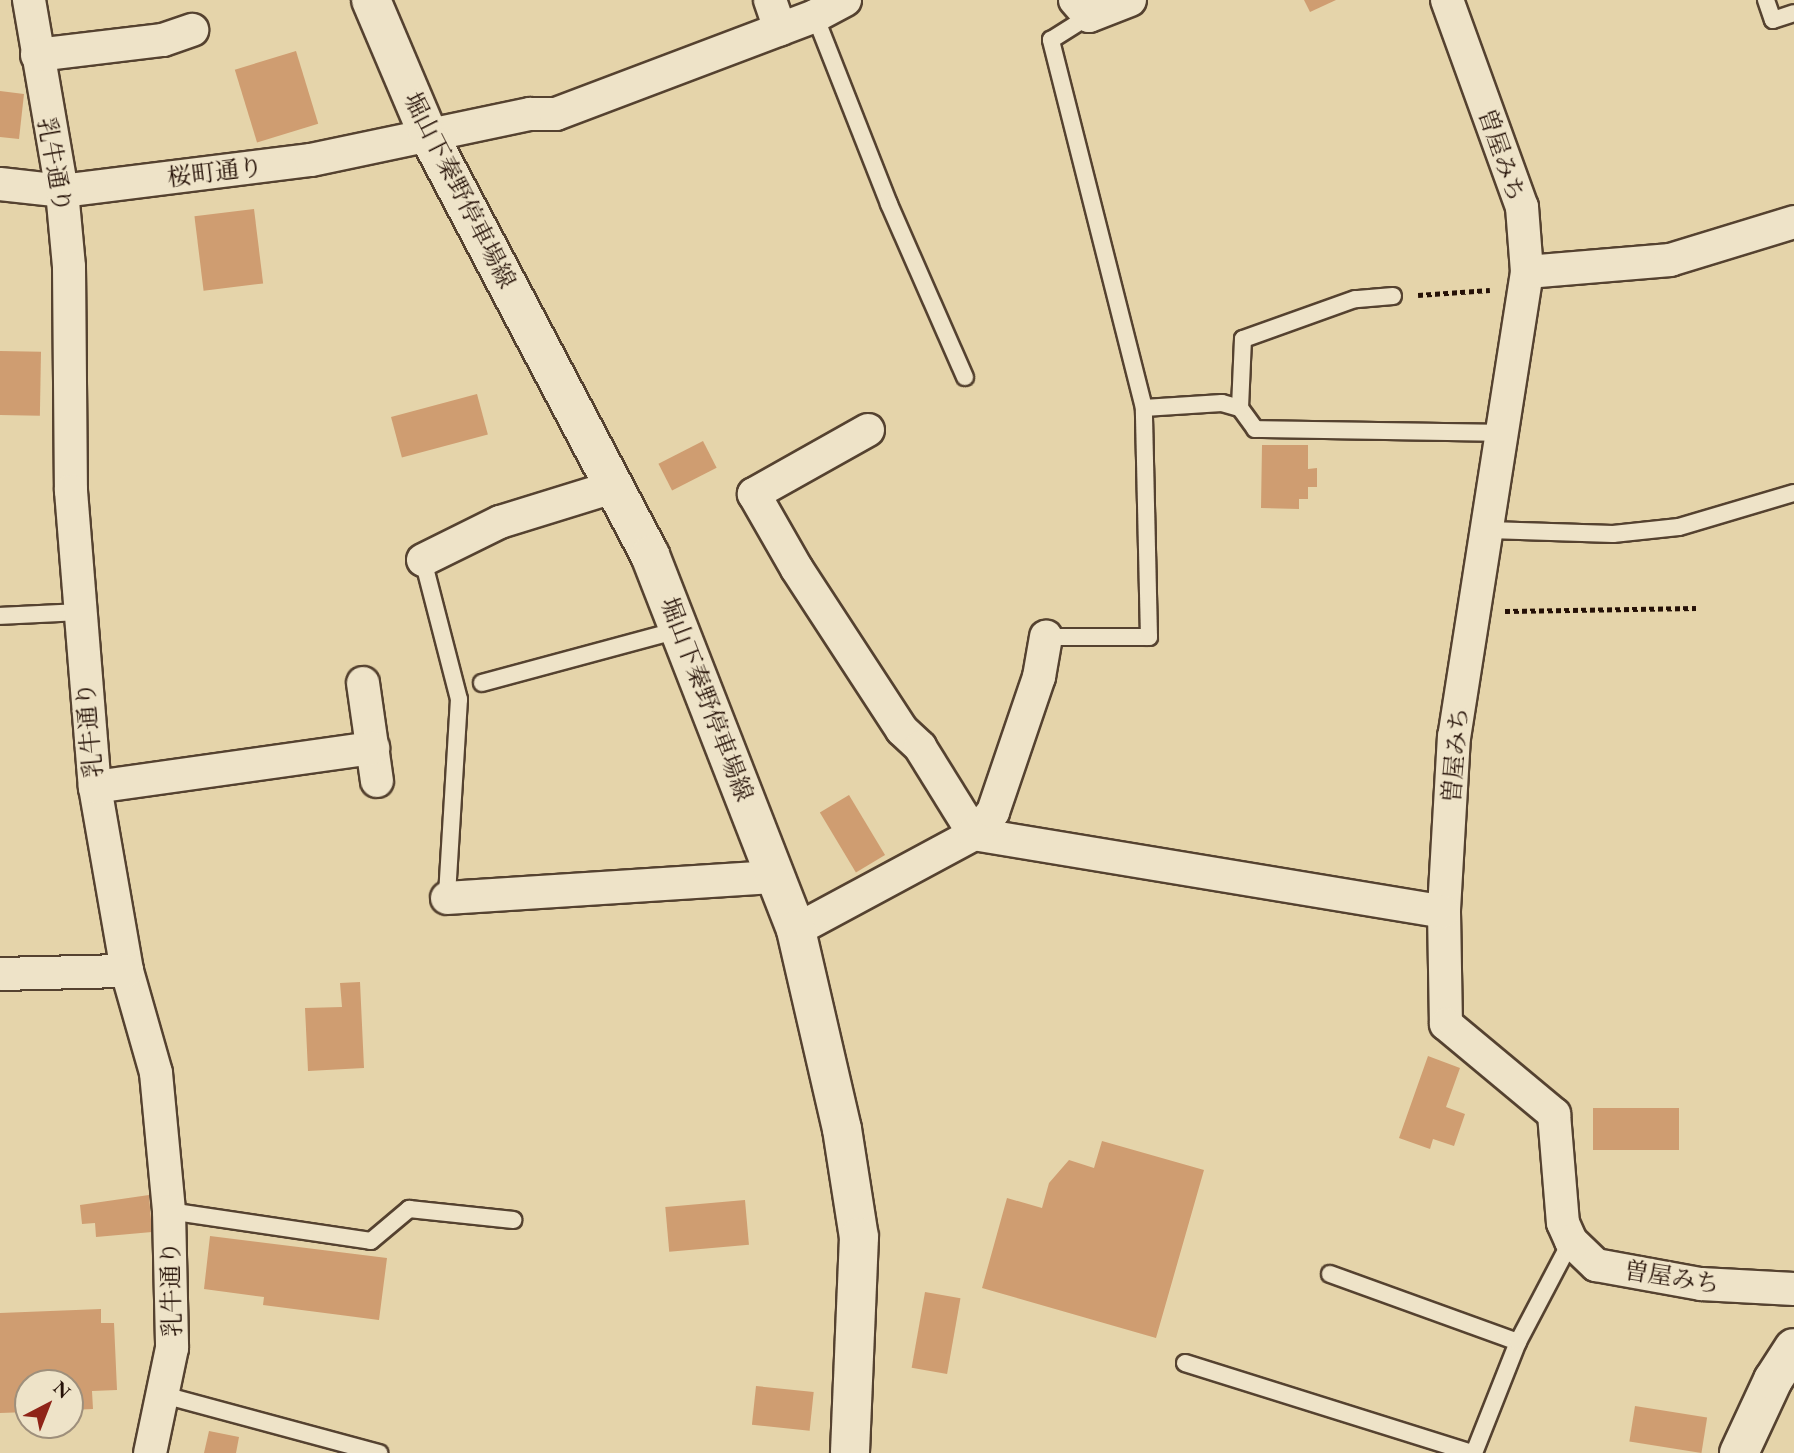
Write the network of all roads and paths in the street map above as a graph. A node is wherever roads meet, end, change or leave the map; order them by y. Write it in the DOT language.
graph roads {
  1 [pos="29,0"];
  2 [pos="371,0"];
  3 [pos="845,0"];
  4 [pos="1130,0"];
  5 [pos="1447,0"];
  6 [pos="1766,0"];
  7 [pos="1082,8"];
  8 [pos="1794,13"];
  9 [pos="775,15"];
  10 [pos="815,16"];
  11 [pos="192,30"];
  12 [pos="37,55"];
  13 [pos="428,134"];
  14 [pos="0,184"];
  15 [pos="62,191"];
  16 [pos="1794,222"];
  17 [pos="1526,280"];
  18 [pos="1393,296"];
  19 [pos="965,377"];
  20 [pos="1144,408"];
  21 [pos="1240,408"];
  22 [pos="868,429"];
  23 [pos="1501,433"];
  24 [pos="616,486"];
  25 [pos="1794,493"];
  26 [pos="1489,530"];
  27 [pos="423,560"];
  28 [pos="1696,608"];
  29 [pos="1473,610"];
  30 [pos="78,612"];
  31 [pos="0,616"];
  32 [pos="682,629"];
  33 [pos="1045,637"];
  34 [pos="363,683"];
  35 [pos="482,683"];
  36 [pos="373,748"];
  37 [pos="377,781"];
  38 [pos="94,787"];
  39 [pos="974,834"];
  40 [pos="776,877"];
  41 [pos="447,898"];
  42 [pos="1444,912"];
  43 [pos="796,930"];
  44 [pos="127,971"];
  45 [pos="0,974"];
  46 [pos="169,1211"];
  47 [pos="513,1220"];
  48 [pos="1571,1241"];
  49 [pos="1330,1274"];
  50 [pos="1794,1289"];
  51 [pos="1518,1342"];
  52 [pos="1794,1348"];
  53 [pos="1185,1363"];
  54 [pos="164,1395"];
  55 [pos="150,1453"];
  56 [pos="379,1453"];
  57 [pos="850,1453"];
  58 [pos="1473,1453"];
  59 [pos="1739,1453"];
  1 -- 12 [label="street, 乳牛通り"];
  2 -- 13 [label="main road, 堀山下秦野停車場線"];
  3 -- 10 [label="street, 桜町通り"];
  4 -- 7 [label="street"];
  5 -- 17 [label="street, 曽屋みち"];
  6 -- 8 [label="lane"];
  7 -- 20 [label="lane"];
  9 -- 10 [label="street, 桜町通り"];
  9 -- 13 [label="street, 桜町通り"];
  10 -- 19 [label="lane"];
  11 -- 12 [label="street"];
  12 -- 15 [label="street, 乳牛通り"];
  13 -- 15 [label="street, 桜町通り"];
  13 -- 24 [label="main road, 堀山下秦野停車場線"];
  14 -- 15 [label="street, 桜町通り"];
  15 -- 30 [label="street, 乳牛通り"];
  16 -- 17 [label="street"];
  17 -- 18 [label="path"];
  17 -- 23 [label="street, 曽屋みち"];
  18 -- 21 [label="lane"];
  20 -- 21 [label="lane"];
  20 -- 33 [label="lane"];
  21 -- 23 [label="lane"];
  22 -- 39 [label="street"];
  23 -- 26 [label="street, 曽屋みち"];
  24 -- 27 [label="street"];
  24 -- 32 [label="main road, 堀山下秦野停車場線"];
  25 -- 26 [label="lane"];
  26 -- 29 [label="street, 曽屋みち"];
  27 -- 41 [label="lane"];
  28 -- 29 [label="path"];
  29 -- 42 [label="street, 曽屋みち"];
  30 -- 31 [label="lane"];
  30 -- 38 [label="street, 乳牛通り"];
  32 -- 35 [label="lane"];
  32 -- 40 [label="main road, 堀山下秦野停車場線"];
  33 -- 39 [label="street"];
  34 -- 36 [label="street"];
  36 -- 37 [label="street"];
  36 -- 38 [label="street"];
  38 -- 44 [label="street, 乳牛通り"];
  39 -- 42 [label="street"];
  39 -- 43 [label="street"];
  40 -- 41 [label="street"];
  40 -- 43 [label="main road, 堀山下秦野停車場線"];
  42 -- 48 [label="street, 曽屋みち"];
  43 -- 57 [label="main road, 堀山下秦野停車場線"];
  44 -- 45 [label="street"];
  44 -- 46 [label="street, 乳牛通り"];
  46 -- 47 [label="lane"];
  46 -- 54 [label="street, 乳牛通り"];
  48 -- 50 [label="street, 曽屋みち"];
  48 -- 51 [label="lane"];
  49 -- 51 [label="lane"];
  51 -- 58 [label="lane"];
  52 -- 59 [label="main road"];
  53 -- 58 [label="lane"];
  54 -- 55 [label="street, 乳牛通り"];
  54 -- 56 [label="lane"];
}
